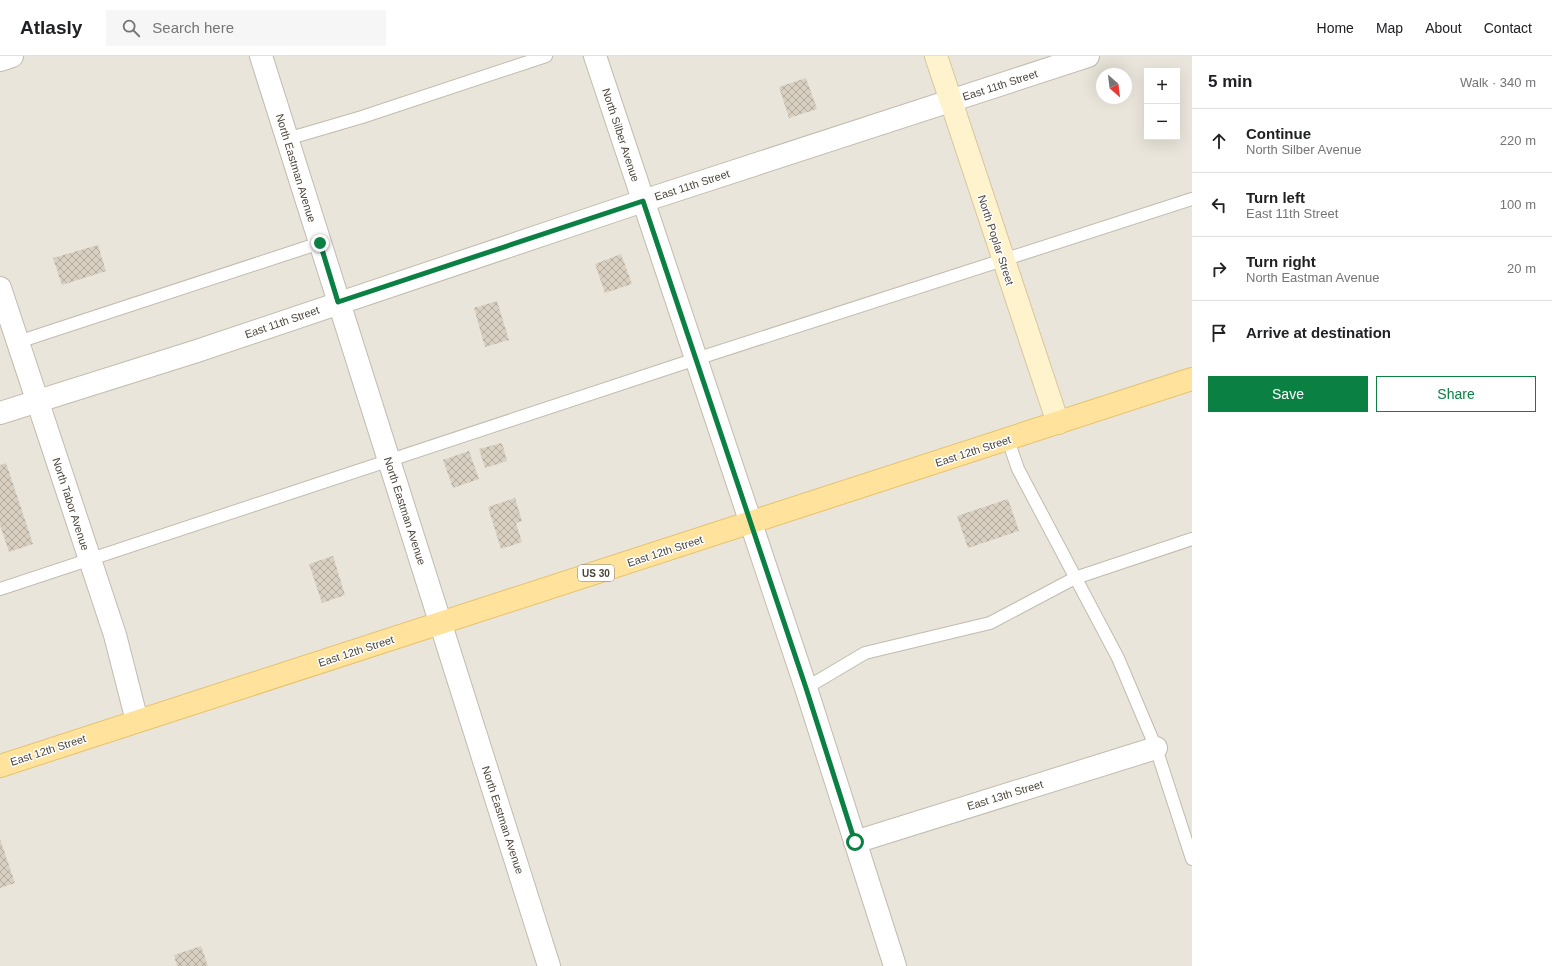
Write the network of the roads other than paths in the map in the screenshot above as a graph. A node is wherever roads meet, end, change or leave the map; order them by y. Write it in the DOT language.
graph roads {
  1 [pos="12,56"];
  2 [pos="261,56"];
  3 [pos="546,56"];
  4 [pos="595,56"];
  5 [pos="936,56"];
  6 [pos="1088,56"];
  7 [pos="0,60"];
  8 [pos="950,101"];
  9 [pos="287,139"];
  10 [pos="1192,199"];
  11 [pos="643,201"];
  12 [pos="320,243"];
  13 [pos="1003,260"];
  14 [pos="0,288"];
  15 [pos="338,302"];
  16 [pos="18,342"];
  17 [pos="696,359"];
  18 [pos="1192,379"];
  19 [pos="37,401"];
  20 [pos="0,413"];
  21 [pos="1058,423"];
  22 [pos="1008,440"];
  23 [pos="389,461"];
  24 [pos="750,524"];
  25 [pos="1192,539"];
  26 [pos="90,560"];
  27 [pos="1075,578"];
  28 [pos="0,589"];
  29 [pos="441,624"];
  30 [pos="806,688"];
  31 [pos="137,721"];
  32 [pos="1156,748"];
  33 [pos="0,766"];
  34 [pos="855,842"];
  35 [pos="1192,859"];
  36 [pos="549,966"];
  37 [pos="895,966"];
  1 -- 7 [label="street"];
  2 -- 9 [label="street, North Eastman Avenue"];
  3 -- 9 [label="lane"];
  4 -- 11 [label="street, North Silber Avenue"];
  5 -- 8 [label="main road, North Poplar Street"];
  6 -- 8 [label="street, East 11th Street"];
  8 -- 11 [label="street, East 11th Street"];
  8 -- 13 [label="main road, North Poplar Street"];
  9 -- 12 [label="street, North Eastman Avenue"];
  10 -- 13 [label="lane"];
  11 -- 15 [label="street, East 11th Street"];
  11 -- 17 [label="street, North Silber Avenue"];
  12 -- 15 [label="street, North Eastman Avenue"];
  12 -- 16 [label="lane"];
  13 -- 17 [label="lane"];
  13 -- 21 [label="main road, North Poplar Street"];
  14 -- 16 [label="street, North Tabor Avenue"];
  15 -- 19 [label="street, East 11th Street"];
  15 -- 23 [label="street, North Eastman Avenue"];
  16 -- 19 [label="street, North Tabor Avenue"];
  17 -- 23 [label="lane"];
  17 -- 24 [label="street, North Silber Avenue"];
  18 -- 21 [label="main road, East 12th Street / US 30"];
  19 -- 20 [label="street, East 11th Street"];
  19 -- 26 [label="street, North Tabor Avenue"];
  21 -- 22 [label="main road, East 12th Street / US 30"];
  22 -- 24 [label="main road, East 12th Street / US 30"];
  22 -- 27 [label="lane"];
  23 -- 26 [label="lane"];
  23 -- 29 [label="street, North Eastman Avenue"];
  24 -- 29 [label="main road, East 12th Street / US 30"];
  24 -- 30 [label="street, North Silber Avenue"];
  25 -- 27 [label="lane"];
  26 -- 28 [label="lane"];
  26 -- 31 [label="street, North Tabor Avenue"];
  27 -- 30 [label="lane"];
  27 -- 32 [label="lane"];
  29 -- 31 [label="main road, East 12th Street / US 30"];
  29 -- 36 [label="street, North Eastman Avenue"];
  30 -- 34 [label="street, North Silber Avenue"];
  31 -- 33 [label="main road, East 12th Street / US 30"];
  32 -- 34 [label="street, East 13th Street"];
  32 -- 35 [label="lane"];
  34 -- 37 [label="street, North Silber Avenue"];
}
